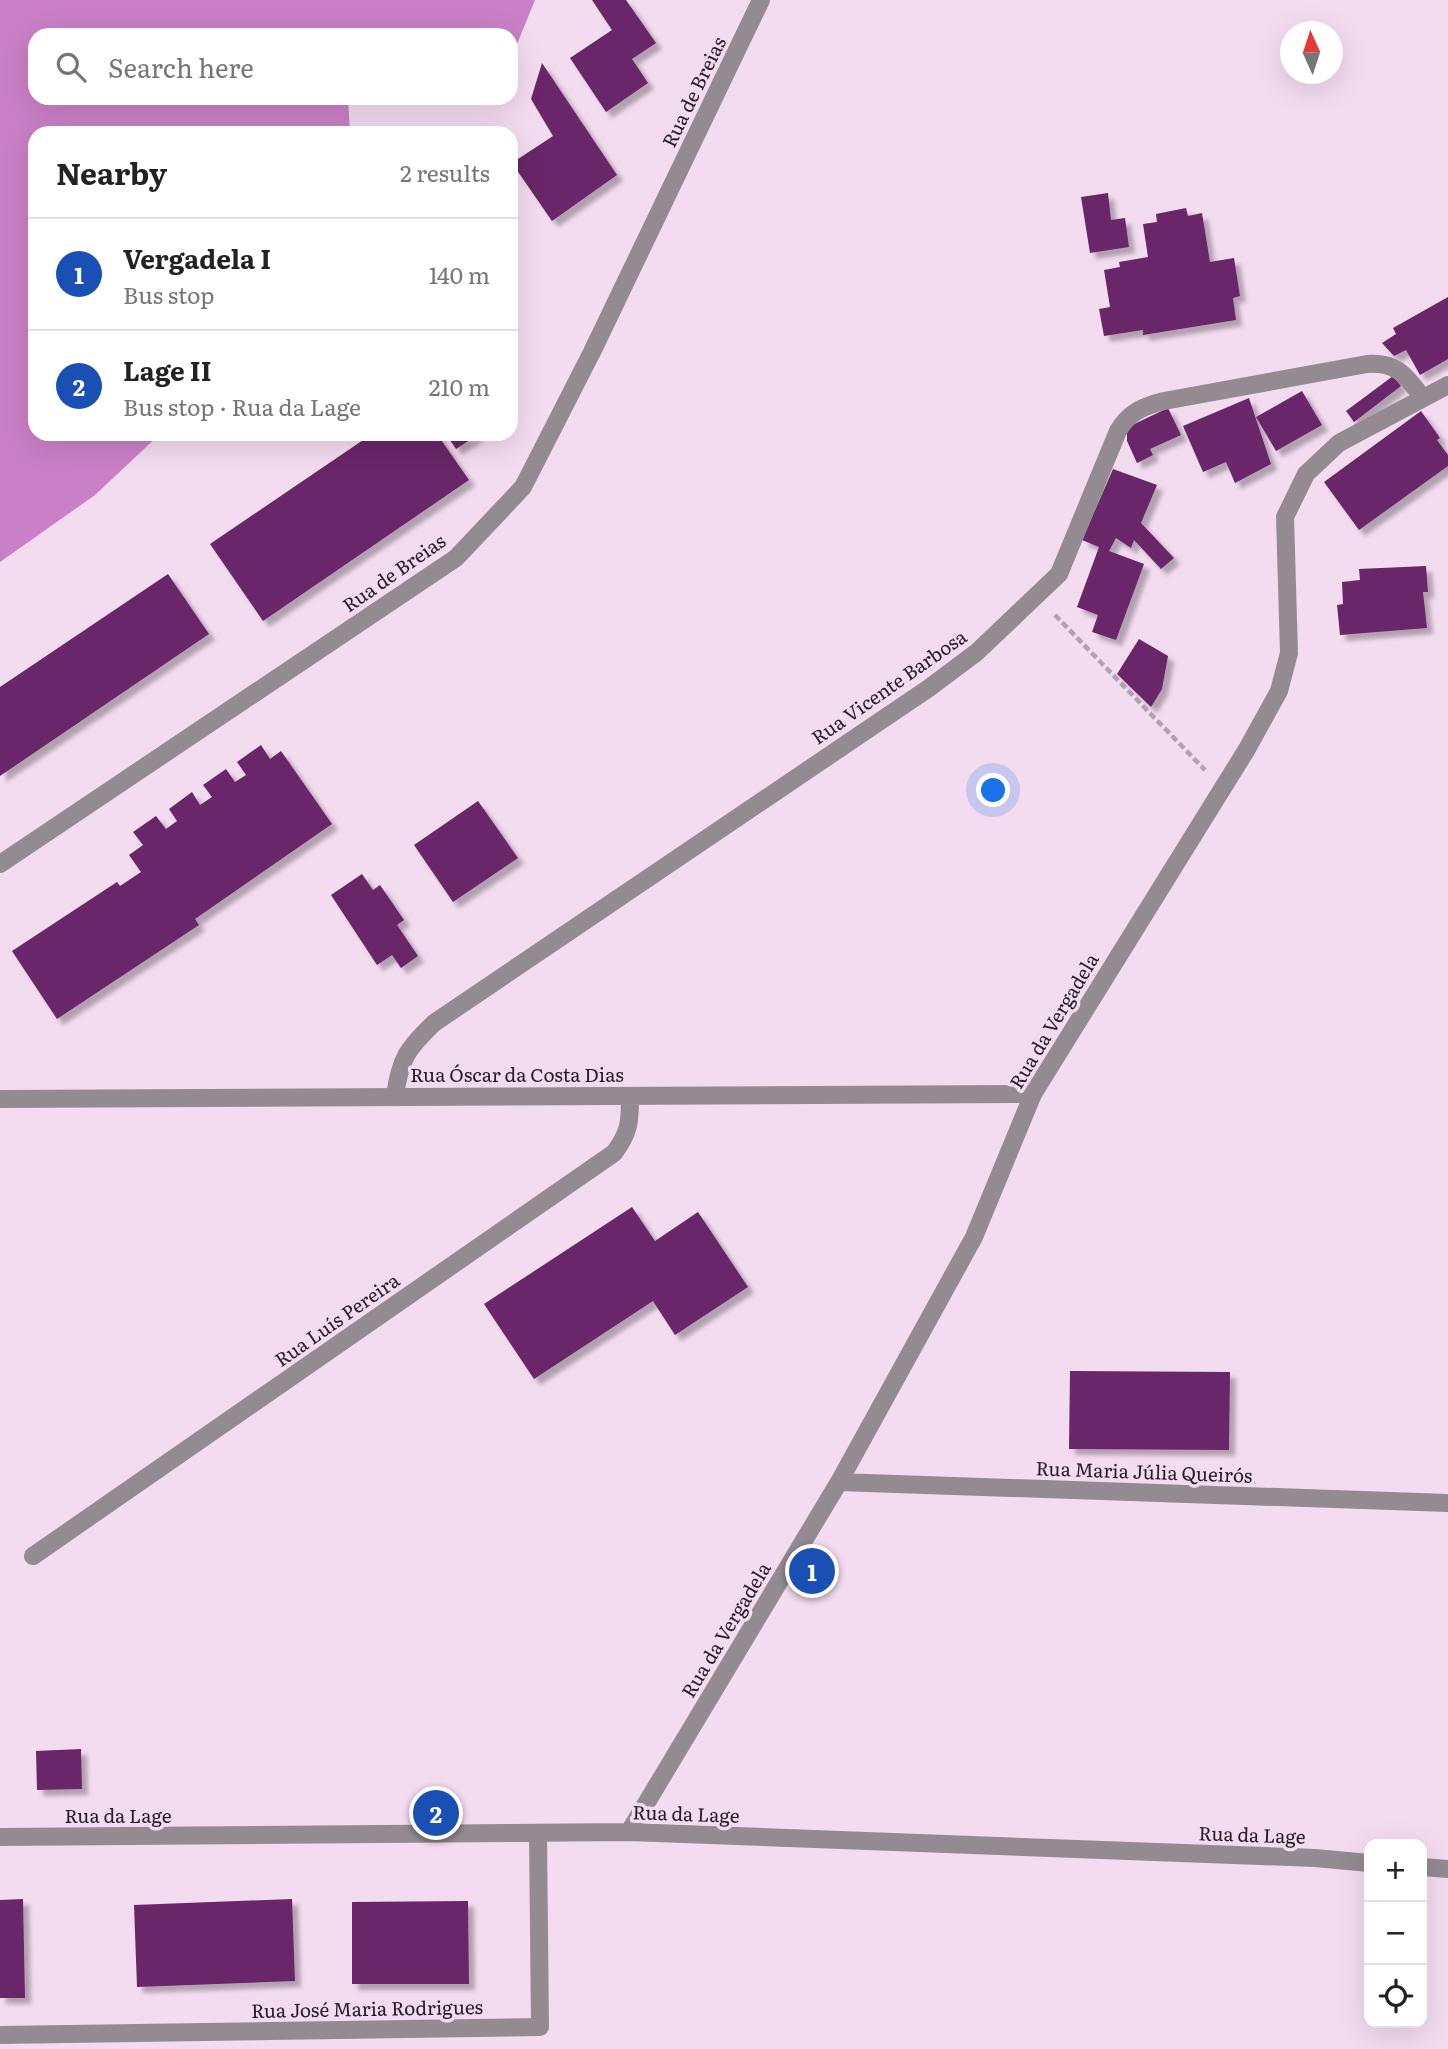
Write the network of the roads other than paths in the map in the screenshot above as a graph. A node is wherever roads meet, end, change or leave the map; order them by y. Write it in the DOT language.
graph roads {
  1 [pos="761,0"];
  2 [pos="1448,385"];
  3 [pos="1423,398"];
  4 [pos="0,864"];
  5 [pos="1033,1094"];
  6 [pos="395,1096"];
  7 [pos="630,1096"];
  8 [pos="0,1099"];
  9 [pos="839,1482"];
  10 [pos="1448,1503"];
  11 [pos="33,1556"];
  12 [pos="629,1832"];
  13 [pos="538,1834"];
  14 [pos="0,1837"];
  15 [pos="1364,1863"];
  16 [pos="1427,1867"];
  17 [pos="1448,1869"];
  18 [pos="0,2035"];
  1 -- 4 [label="street, Rua de Breias"];
  2 -- 3 [label="street, Rua da Vergadela"];
  3 -- 5 [label="street, Rua da Vergadela"];
  3 -- 6 [label="street, Rua Vicente Barbosa"];
  5 -- 7 [label="street, Rua Óscar da Costa Dias"];
  5 -- 9 [label="street, Rua da Vergadela"];
  6 -- 7 [label="street, Rua Óscar da Costa Dias"];
  6 -- 8 [label="street, Rua Óscar da Costa Dias"];
  7 -- 11 [label="street, Rua Luís Pereira"];
  9 -- 10 [label="street, Rua Maria Júlia Queirós"];
  9 -- 12 [label="street, Rua da Vergadela"];
  12 -- 13 [label="street, Rua da Lage"];
  12 -- 15 [label="street, Rua da Lage"];
  13 -- 14 [label="street, Rua da Lage"];
  13 -- 18 [label="street, Rua José Maria Rodrigues"];
  16 -- 17 [label="street"];
}
